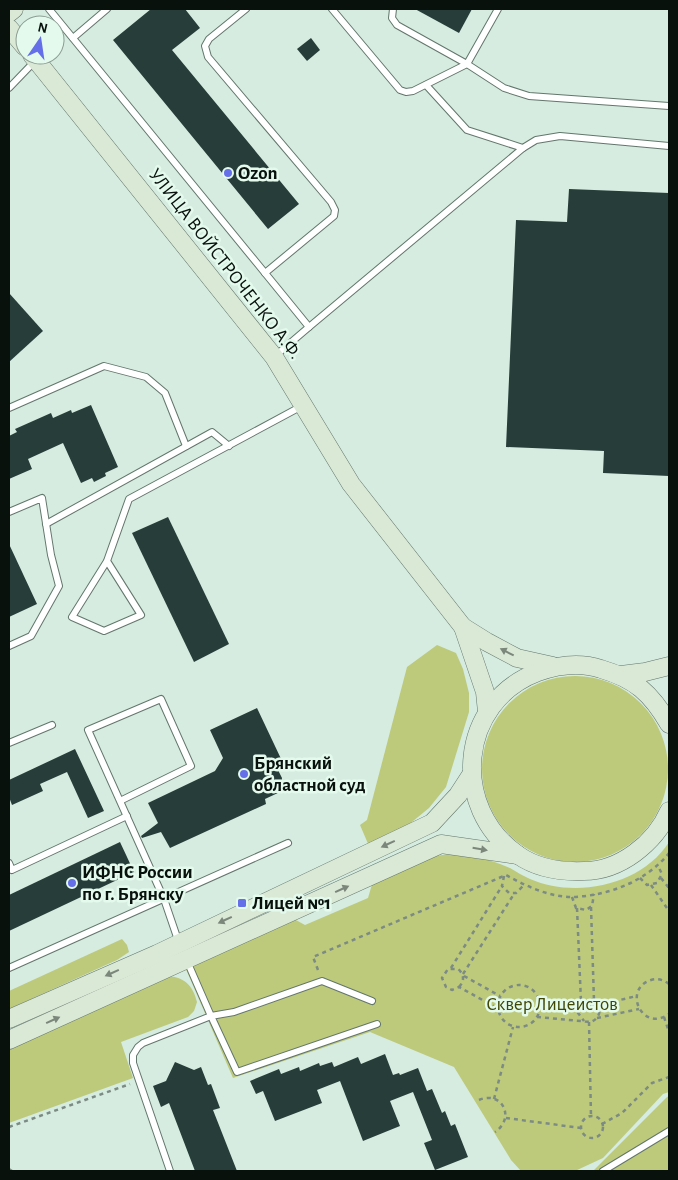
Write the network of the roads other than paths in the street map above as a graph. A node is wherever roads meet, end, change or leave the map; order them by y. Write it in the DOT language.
graph roads {
  1 [pos="14,9"];
  2 [pos="49,9"];
  3 [pos="107,9"];
  4 [pos="246,9"];
  5 [pos="332,9"];
  6 [pos="393,9"];
  7 [pos="498,9"];
  8 [pos="9,13"];
  9 [pos="73,38"];
  10 [pos="467,64"];
  11 [pos="24,65"];
  12 [pos="40,65"];
  13 [pos="426,85"];
  14 [pos="9,88"];
  15 [pos="669,106"];
  16 [pos="669,146"];
  17 [pos="523,148"];
  18 [pos="265,273"];
  19 [pos="309,327"];
  20 [pos="274,357"];
  21 [pos="303,406"];
  22 [pos="9,408"];
  23 [pos="186,446"];
  24 [pos="229,446"];
  25 [pos="9,512"];
  26 [pos="46,524"];
  27 [pos="107,561"];
  28 [pos="463,627"];
  29 [pos="9,646"];
  30 [pos="553,666"];
  31 [pos="669,666"];
  32 [pos="621,675"];
  33 [pos="487,712"];
  34 [pos="669,724"];
  35 [pos="52,725"];
  36 [pos="9,743"];
  37 [pos="471,775"];
  38 [pos="120,801"];
  39 [pos="669,811"];
  40 [pos="127,816"];
  41 [pos="288,844"];
  42 [pos="518,855"];
  43 [pos="9,863"];
  44 [pos="164,899"];
  45 [pos="179,942"];
  46 [pos="186,960"];
  47 [pos="9,968"];
  48 [pos="372,1001"];
  49 [pos="211,1016"];
  50 [pos="9,1019"];
  51 [pos="377,1024"];
  52 [pos="9,1040"];
  53 [pos="669,1131"];
  54 [pos="170,1171"];
  55 [pos="603,1171"];
  1 -- 8 [label="main road"];
  2 -- 9 [label="lane"];
  3 -- 9 [label="lane"];
  4 -- 18 [label="lane"];
  5 -- 13 [label="lane"];
  6 -- 10 [label="lane"];
  7 -- 10 [label="lane"];
  9 -- 18 [label="lane"];
  10 -- 13 [label="lane"];
  10 -- 15 [label="lane"];
  11 -- 14 [label="lane"];
  12 -- 20 [label="main road, УЛИЦА ВОЙСТРОЧЕНКО А.Ф."];
  13 -- 17 [label="lane"];
  16 -- 17 [label="lane"];
  17 -- 19 [label="lane"];
  18 -- 19 [label="lane"];
  19 -- 20 [label="lane"];
  20 -- 21 [label="main road, УЛИЦА ВОЙСТРОЧЕНКО А.Ф."];
  21 -- 24 [label="lane"];
  21 -- 28 [label="main road, УЛИЦА ВОЙСТРОЧЕНКО А.Ф."];
  22 -- 23 [label="lane"];
  23 -- 24 [label="lane"];
  23 -- 26 [label="lane"];
  24 -- 27 [label="lane"];
  25 -- 26 [label="lane"];
  26 -- 29 [label="lane"];
  27 -- 27 [label="lane"];
  30 -- 28 [label="main road, one-way"];
  28 -- 33 [label="main road"];
  30 -- 32 [label="main road"];
  30 -- 33 [label="main road"];
  31 -- 32 [label="main road"];
  32 -- 34 [label="main road"];
  33 -- 37 [label="main road"];
  35 -- 36 [label="lane"];
  37 -- 42 [label="main road"];
  37 -- 45 [label="main road, one-way"];
  38 -- 38 [label="lane"];
  38 -- 40 [label="lane"];
  39 -- 42 [label="main road"];
  40 -- 43 [label="lane"];
  40 -- 44 [label="lane"];
  41 -- 44 [label="lane"];
  46 -- 42 [label="main road, one-way"];
  44 -- 45 [label="lane"];
  44 -- 47 [label="lane"];
  45 -- 46 [label="lane"];
  45 -- 50 [label="main road, one-way"];
  46 -- 49 [label="lane"];
  52 -- 46 [label="main road, one-way"];
  48 -- 49 [label="lane"];
  49 -- 51 [label="lane"];
  49 -- 54 [label="lane"];
  53 -- 55 [label="lane"];
}
